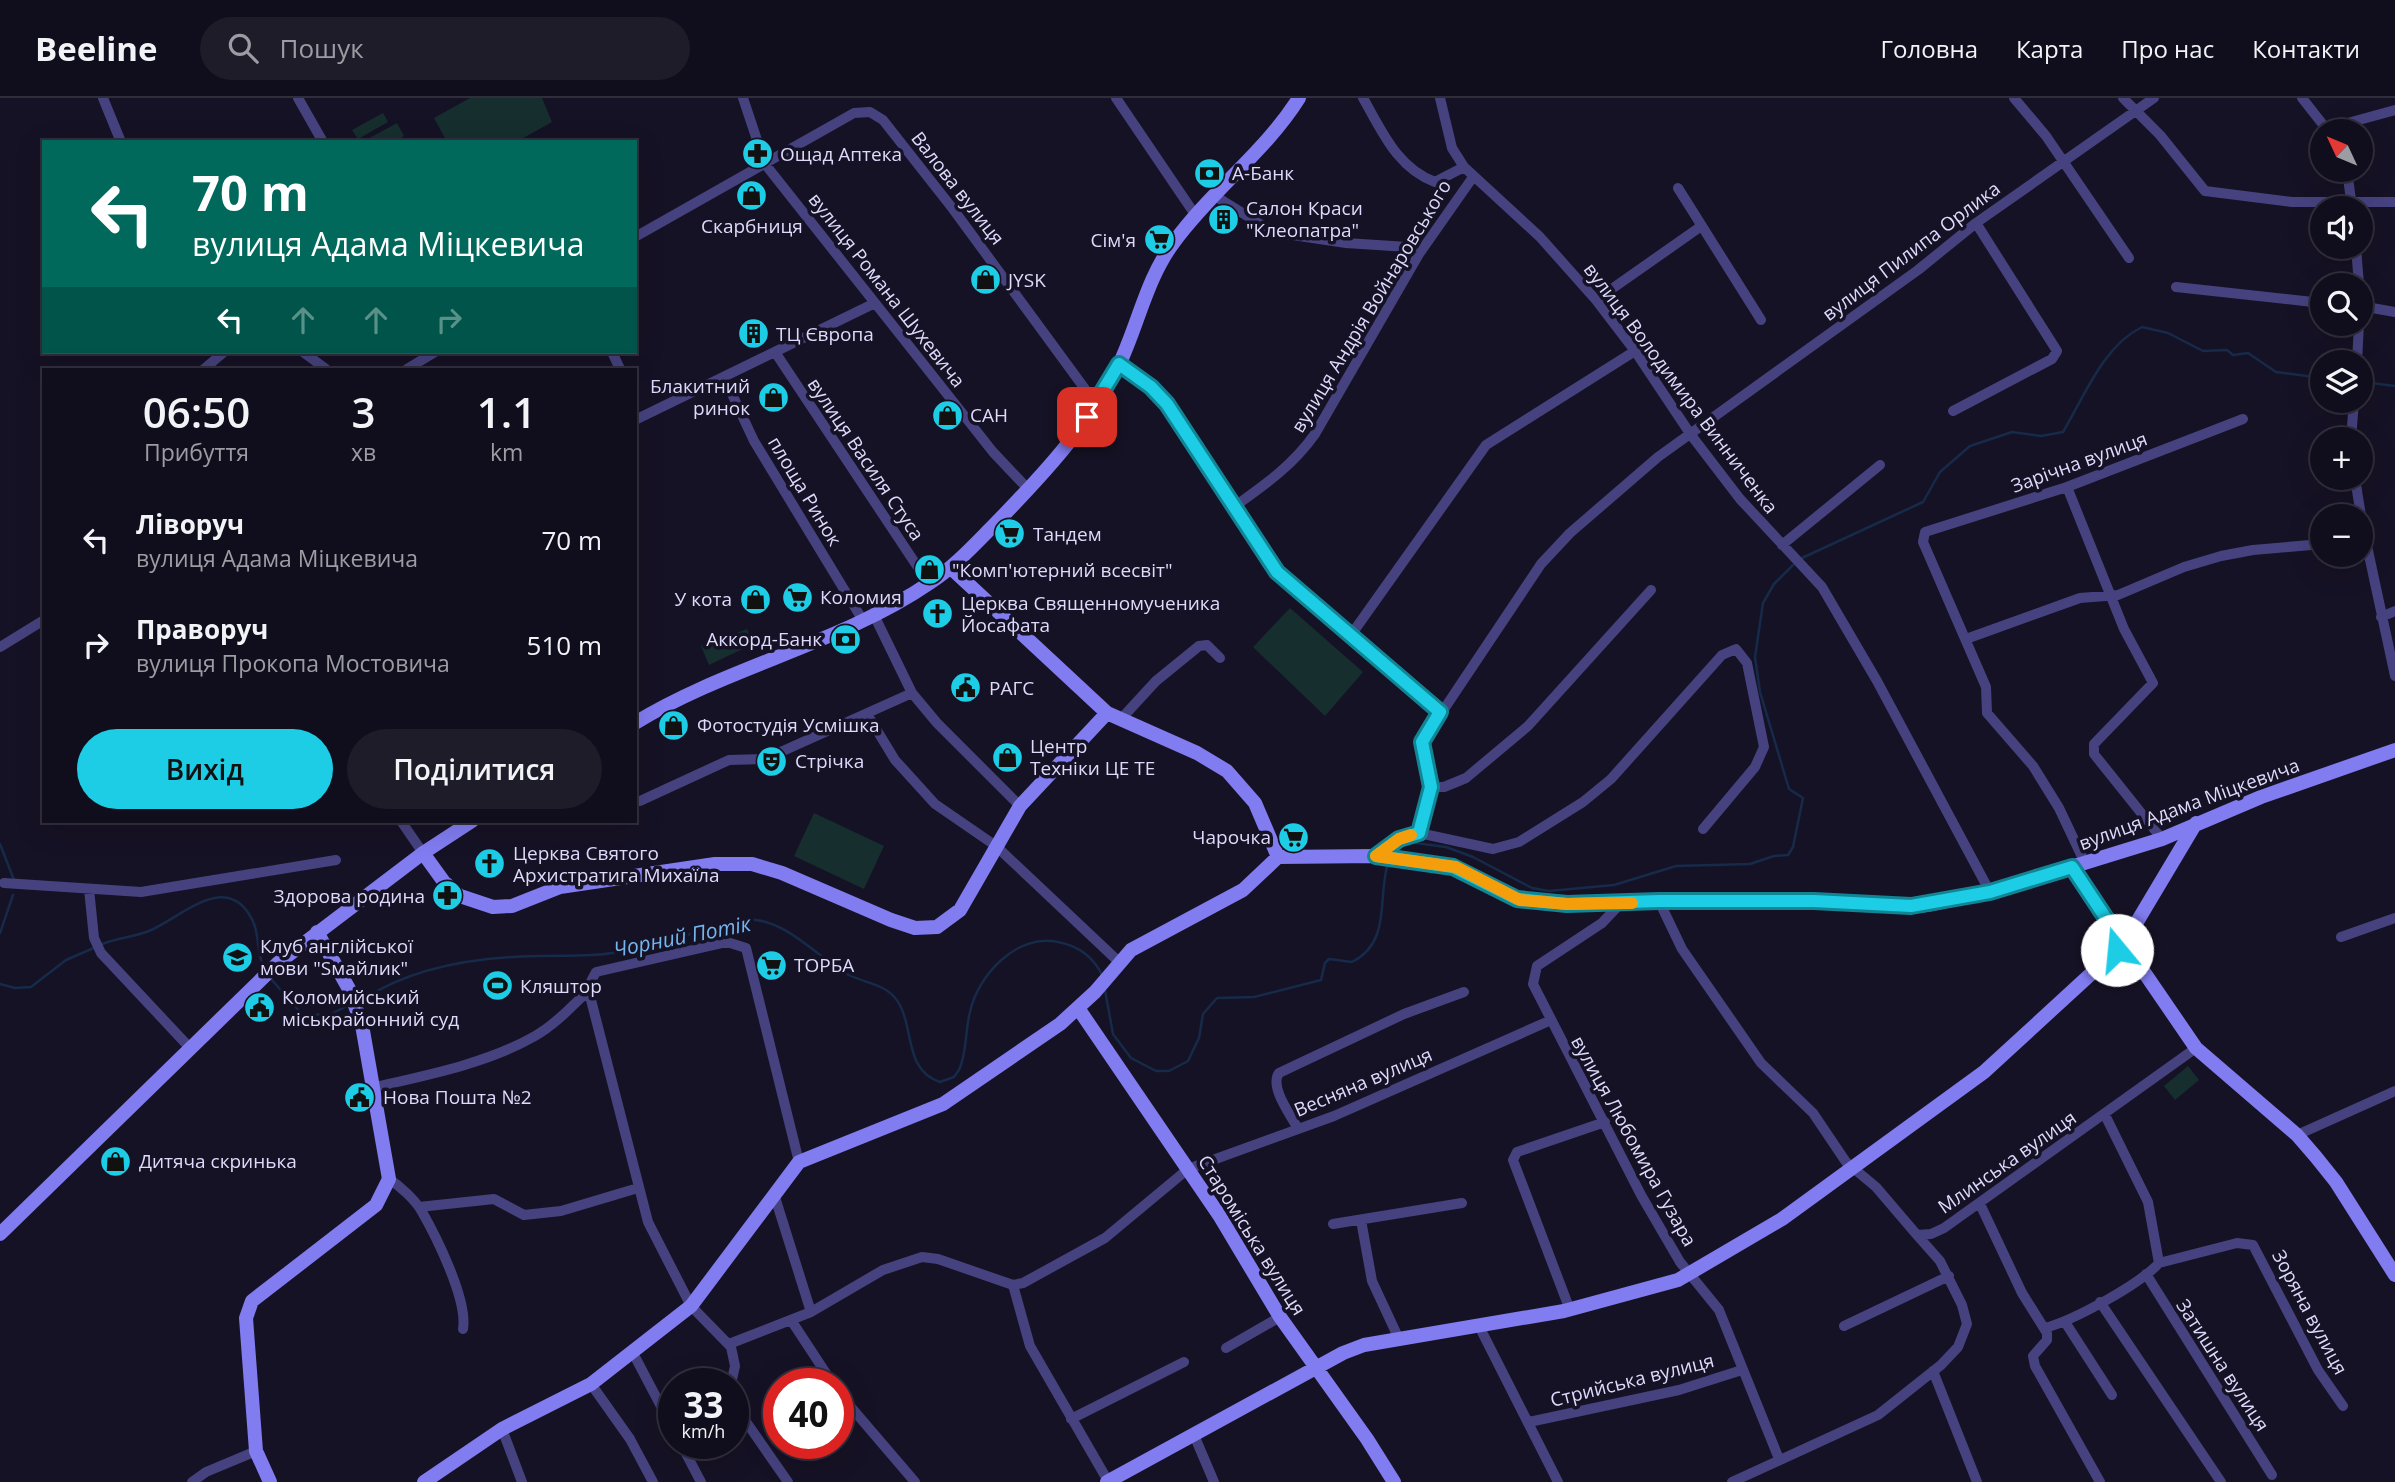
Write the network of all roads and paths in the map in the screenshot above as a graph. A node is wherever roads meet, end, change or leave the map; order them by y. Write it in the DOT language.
graph roads {
  1 [pos="103,98"];
  2 [pos="298,98"];
  3 [pos="743,98"];
  4 [pos="1116,98"];
  5 [pos="1299,98"];
  6 [pos="1363,98"];
  7 [pos="1440,98"];
  8 [pos="2014,98"];
  9 [pos="2123,98"];
  10 [pos="2154,98"];
  11 [pos="2302,98"];
  12 [pos="2395,110"];
  13 [pos="2136,111"];
  14 [pos="2318,119"];
  15 [pos="2364,119"];
  16 [pos="120,140"];
  17 [pos="322,140"];
  18 [pos="2063,162"];
  19 [pos="765,163"];
  20 [pos="1464,167"];
  21 [pos="1473,177"];
  22 [pos="1678,188"];
  23 [pos="1215,196"];
  24 [pos="2395,202"];
  25 [pos="2310,203"];
  26 [pos="2373,204"];
  27 [pos="1196,216"];
  28 [pos="1976,223"];
  29 [pos="1700,227"];
  30 [pos="637,235"];
  31 [pos="1423,248"];
  32 [pos="2129,258"];
  33 [pos="2176,287"];
  34 [pos="1596,300"];
  35 [pos="2310,302"];
  36 [pos="875,303"];
  37 [pos="2373,308"];
  38 [pos="2394,311"];
  39 [pos="1761,320"];
  40 [pos="1635,351"];
  41 [pos="775,352"];
  42 [pos="222,354"];
  43 [pos="306,354"];
  44 [pos="432,354"];
  45 [pos="1119,364"];
  46 [pos="205,368"];
  47 [pos="325,368"];
  48 [pos="409,368"];
  49 [pos="724,377"];
  50 [pos="1096,404"];
  51 [pos="1953,411"];
  52 [pos="637,419"];
  53 [pos="2243,419"];
  54 [pos="1690,435"];
  55 [pos="1880,465"];
  56 [pos="2067,487"];
  57 [pos="1028,489"];
  58 [pos="1235,506"];
  59 [pos="1782,545"];
  60 [pos="2310,545"];
  61 [pos="2369,567"];
  62 [pos="951,568"];
  63 [pos="929,584"];
  64 [pos="1651,590"];
  65 [pos="2112,596"];
  66 [pos="2395,611"];
  67 [pos="868,616"];
  68 [pos="2381,617"];
  69 [pos="42,621"];
  70 [pos="1351,635"];
  71 [pos="1966,639"];
  72 [pos="0,647"];
  73 [pos="1220,657"];
  74 [pos="2395,676"];
  75 [pos="912,693"];
  76 [pos="1440,712"];
  77 [pos="867,714"];
  78 [pos="1114,716"];
  79 [pos="639,721"];
  80 [pos="2395,750"];
  81 [pos="1431,787"];
  82 [pos="640,801"];
  83 [pos="1020,806"];
  84 [pos="402,823"];
  85 [pos="469,823"];
  86 [pos="2196,823"];
  87 [pos="1703,829"];
  88 [pos="1419,833"];
  89 [pos="2162,839"];
  90 [pos="996,846"];
  91 [pos="423,853"];
  92 [pos="1376,856"];
  93 [pos="1278,857"];
  94 [pos="336,860"];
  95 [pos="2078,865"];
  96 [pos="7,883"];
  97 [pos="89,889"];
  98 [pos="1990,892"];
  99 [pos="1659,901"];
  100 [pos="1620,904"];
  101 [pos="2395,918"];
  102 [pos="317,932"];
  103 [pos="2341,937"];
  104 [pos="2123,944"];
  105 [pos="1119,962"];
  106 [pos="589,990"];
  107 [pos="1464,992"];
  108 [pos="1078,1008"];
  109 [pos="1549,1021"];
  110 [pos="190,1048"];
  111 [pos="2196,1048"];
  112 [pos="375,1087"];
  113 [pos="2395,1091"];
  114 [pos="2105,1115"];
  115 [pos="1605,1122"];
  116 [pos="1298,1129"];
  117 [pos="2297,1135"];
  118 [pos="799,1162"];
  119 [pos="1188,1169"];
  120 [pos="1855,1169"];
  121 [pos="389,1179"];
  122 [pos="638,1188"];
  123 [pos="774,1194"];
  124 [pos="1462,1203"];
  125 [pos="1980,1203"];
  126 [pos="419,1207"];
  127 [pos="1361,1220"];
  128 [pos="1333,1224"];
  129 [pos="0,1234"];
  130 [pos="1917,1235"];
  131 [pos="2159,1263"];
  132 [pos="2146,1274"];
  133 [pos="1690,1275"];
  134 [pos="2395,1275"];
  135 [pos="1949,1276"];
  136 [pos="1013,1285"];
  137 [pos="2100,1302"];
  138 [pos="691,1306"];
  139 [pos="1570,1310"];
  140 [pos="811,1312"];
  141 [pos="1280,1317"];
  142 [pos="791,1320"];
  143 [pos="2065,1322"];
  144 [pos="1844,1326"];
  145 [pos="1480,1328"];
  146 [pos="2045,1328"];
  147 [pos="463,1329"];
  148 [pos="1399,1339"];
  149 [pos="729,1344"];
  150 [pos="1226,1348"];
  151 [pos="633,1353"];
  152 [pos="1184,1362"];
  153 [pos="735,1368"];
  154 [pos="822,1368"];
  155 [pos="1316,1369"];
  156 [pos="1742,1370"];
  157 [pos="1933,1371"];
  158 [pos="591,1384"];
  159 [pos="2112,1395"];
  160 [pos="658,1401"];
  161 [pos="2343,1406"];
  162 [pos="854,1411"];
  163 [pos="1071,1419"];
  164 [pos="1529,1422"];
  165 [pos="749,1426"];
  166 [pos="502,1429"];
  167 [pos="1194,1435"];
  168 [pos="256,1451"];
  169 [pos="689,1459"];
  170 [pos="1779,1459"];
  171 [pos="1760,1471"];
  172 [pos="2272,1475"];
  173 [pos="1114,1480"];
  174 [pos="192,1482"];
  175 [pos="270,1482"];
  176 [pos="424,1482"];
  177 [pos="522,1482"];
  178 [pos="653,1482"];
  179 [pos="701,1482"];
  180 [pos="788,1482"];
  181 [pos="915,1482"];
  182 [pos="1214,1482"];
  183 [pos="1394,1482"];
  184 [pos="1558,1482"];
  185 [pos="1732,1482"];
  186 [pos="1765,1482"];
  187 [pos="1977,1482"];
  188 [pos="2100,1482"];
  189 [pos="2221,1482"];
  1 -- 16 [label="street"];
  2 -- 17 [label="street"];
  3 -- 19 [label="street, вулиця Романа Шухевича"];
  4 -- 27 [label="street"];
  5 -- 23 [label="street"];
  6 -- 20 [label="street"];
  7 -- 20 [label="street, вулиця Володимира Винниченка"];
  8 -- 18 [label="street"];
  9 -- 13 [label="street"];
  10 -- 13 [label="street, вулиця Пилипа Орлика"];
  11 -- 14 [label="street"];
  12 -- 15 [label="street"];
  13 -- 18 [label="street, вулиця Пилипа Орлика"];
  13 -- 25 [label="street"];
  18 -- 28 [label="street, вулиця Пилипа Орлика"];
  18 -- 32 [label="street"];
  19 -- 30 [label="street, Валова вулиця"];
  19 -- 36 [label="street, вулиця Романа Шухевича"];
  19 -- 50 [label="street, Валова вулиця"];
  20 -- 21 [label="street, вулиця Володимира Винниченка"];
  21 -- 31 [label="street, вулиця Андрія Войнаровського"];
  21 -- 34 [label="street, вулиця Володимира Винниченка"];
  22 -- 29 [label="street"];
  23 -- 27 [label="street"];
  23 -- 31 [label="street"];
  24 -- 26 [label="street"];
  27 -- 45 [label="street"];
  28 -- 51 [label="street"];
  28 -- 54 [label="street, вулиця Пилипа Орлика"];
  29 -- 34 [label="street"];
  29 -- 39 [label="street"];
  31 -- 58 [label="street, вулиця Андрія Войнаровського"];
  33 -- 35 [label="street"];
  34 -- 40 [label="street, вулиця Володимира Винниченка"];
  36 -- 41 [label="street"];
  36 -- 57 [label="street, вулиця Романа Шухевича"];
  37 -- 38 [label="street"];
  40 -- 54 [label="street, вулиця Володимира Винниченка"];
  40 -- 70 [label="street"];
  41 -- 49 [label="street"];
  41 -- 63 [label="street, вулиця Василя Стуса"];
  42 -- 46 [label="street"];
  43 -- 47 [label="street"];
  44 -- 48 [label="street"];
  45 -- 50 [label="street"];
  45 -- 58 [label="street"];
  49 -- 52 [label="street"];
  49 -- 67 [label="street, площа Ринок"];
  50 -- 57 [label="street"];
  53 -- 56 [label="street, Зарічна вулиця"];
  54 -- 59 [label="street, вулиця Володимира Винниченка"];
  54 -- 76 [label="street, вулиця Пилипа Орлика"];
  55 -- 59 [label="street"];
  56 -- 65 [label="street"];
  56 -- 71 [label="street, Зарічна вулиця"];
  57 -- 62 [label="street"];
  58 -- 70 [label="street"];
  59 -- 98 [label="street, вулиця Володимира Винниченка"];
  60 -- 65 [label="street"];
  61 -- 68 [label="street"];
  62 -- 63 [label="street"];
  62 -- 78 [label="street"];
  63 -- 67 [label="street"];
  64 -- 81 [label="street"];
  65 -- 71 [label="street"];
  65 -- 89 [label="street"];
  66 -- 68 [label="street"];
  67 -- 75 [label="street, площа Ринок"];
  67 -- 79 [label="street"];
  68 -- 74 [label="street"];
  69 -- 72 [label="street"];
  70 -- 76 [label="street"];
  71 -- 95 [label="street"];
  73 -- 78 [label="street"];
  75 -- 77 [label="street"];
  75 -- 83 [label="street, площа Ринок"];
  76 -- 81 [label="street, вулиця Пилипа Орлика"];
  77 -- 82 [label="street"];
  77 -- 90 [label="street"];
  78 -- 83 [label="street"];
  78 -- 93 [label="street"];
  80 -- 86 [label="street, вулиця Адама Міцкевича"];
  81 -- 88 [label="street"];
  83 -- 90 [label="street"];
  84 -- 91 [label="street"];
  85 -- 91 [label="street"];
  86 -- 89 [label="street, вулиця Адама Міцкевича"];
  86 -- 104 [label="street"];
  87 -- 88 [label="street"];
  88 -- 92 [label="street"];
  89 -- 95 [label="street, вулиця Адама Міцкевича"];
  90 -- 91 [label="street"];
  90 -- 105 [label="street"];
  91 -- 102 [label="street"];
  92 -- 93 [label="street, вулиця Адама Міцкевича"];
  92 -- 100 [label="street, вулиця Адама Міцкевича"];
  93 -- 105 [label="street"];
  94 -- 97 [label="street"];
  95 -- 98 [label="street, вулиця Адама Міцкевича"];
  95 -- 104 [label="street"];
  96 -- 97 [label="street"];
  97 -- 110 [label="street"];
  98 -- 99 [label="street, вулиця Адама Міцкевича"];
  99 -- 100 [label="street, вулиця Адама Міцкевича"];
  99 -- 120 [label="street"];
  100 -- 109 [label="street, вулиця Любомира Гузара"];
  101 -- 103 [label="street"];
  102 -- 110 [label="street"];
  102 -- 112 [label="street"];
  104 -- 111 [label="street"];
  104 -- 120 [label="street"];
  105 -- 108 [label="street"];
  106 -- 112 [label="street"];
  106 -- 118 [label="street"];
  106 -- 122 [label="street"];
  107 -- 116 [label="street"];
  108 -- 118 [label="street"];
  108 -- 119 [label="street, Староміська вулиця"];
  109 -- 115 [label="street, вулиця Любомира Гузара"];
  109 -- 116 [label="street, Весняна вулиця"];
  110 -- 129 [label="street"];
  111 -- 114 [label="street, Млинська вулиця"];
  111 -- 117 [label="street"];
  112 -- 121 [label="street"];
  113 -- 117 [label="street"];
  114 -- 125 [label="street, Млинська вулиця"];
  114 -- 131 [label="street"];
  115 -- 133 [label="street, вулиця Любомира Гузара"];
  115 -- 139 [label="street"];
  116 -- 119 [label="street, Весняна вулиця"];
  117 -- 134 [label="street"];
  118 -- 123 [label="street"];
  119 -- 136 [label="street, Весняна вулиця"];
  119 -- 141 [label="street, Староміська вулиця"];
  120 -- 130 [label="street"];
  120 -- 133 [label="street"];
  121 -- 126 [label="street"];
  121 -- 168 [label="street"];
  122 -- 126 [label="street"];
  122 -- 138 [label="street"];
  123 -- 138 [label="street"];
  123 -- 140 [label="street"];
  124 -- 127 [label="street"];
  125 -- 130 [label="street, Млинська вулиця"];
  125 -- 146 [label="street"];
  126 -- 147 [label="street"];
  127 -- 128 [label="street"];
  127 -- 148 [label="street"];
  130 -- 135 [label="street"];
  131 -- 132 [label="street"];
  131 -- 161 [label="street, Зоряна вулиця"];
  132 -- 137 [label="street"];
  132 -- 172 [label="street, Затишна вулиця"];
  133 -- 139 [label="street"];
  133 -- 156 [label="street, вулиця Любомира Гузара"];
  135 -- 144 [label="street"];
  135 -- 157 [label="street"];
  136 -- 140 [label="street"];
  136 -- 163 [label="street"];
  137 -- 143 [label="street"];
  137 -- 189 [label="street"];
  138 -- 149 [label="street"];
  138 -- 151 [label="street"];
  139 -- 145 [label="street"];
  140 -- 142 [label="street"];
  141 -- 150 [label="street"];
  141 -- 155 [label="street, Староміська вулиця"];
  142 -- 149 [label="street"];
  142 -- 154 [label="street"];
  143 -- 146 [label="street"];
  143 -- 159 [label="street"];
  145 -- 148 [label="street"];
  145 -- 164 [label="street"];
  146 -- 188 [label="street"];
  148 -- 155 [label="street"];
  149 -- 153 [label="street"];
  151 -- 158 [label="street"];
  151 -- 160 [label="street"];
  152 -- 163 [label="street"];
  155 -- 167 [label="street"];
  155 -- 183 [label="street, Староміська вулиця"];
  156 -- 164 [label="street, Стрийська вулиця"];
  156 -- 170 [label="street, вулиця Любомира Гузара"];
  157 -- 170 [label="street"];
  157 -- 187 [label="street"];
  158 -- 166 [label="street"];
  158 -- 178 [label="street"];
  162 -- 181 [label="street"];
  163 -- 173 [label="street"];
  164 -- 184 [label="street"];
  165 -- 180 [label="street"];
  166 -- 176 [label="street"];
  166 -- 177 [label="street"];
  167 -- 173 [label="street"];
  167 -- 182 [label="street"];
  168 -- 174 [label="street"];
  168 -- 175 [label="street"];
  169 -- 179 [label="street"];
  170 -- 171 [label="street"];
  171 -- 185 [label="street"];
  171 -- 186 [label="street"];
}
